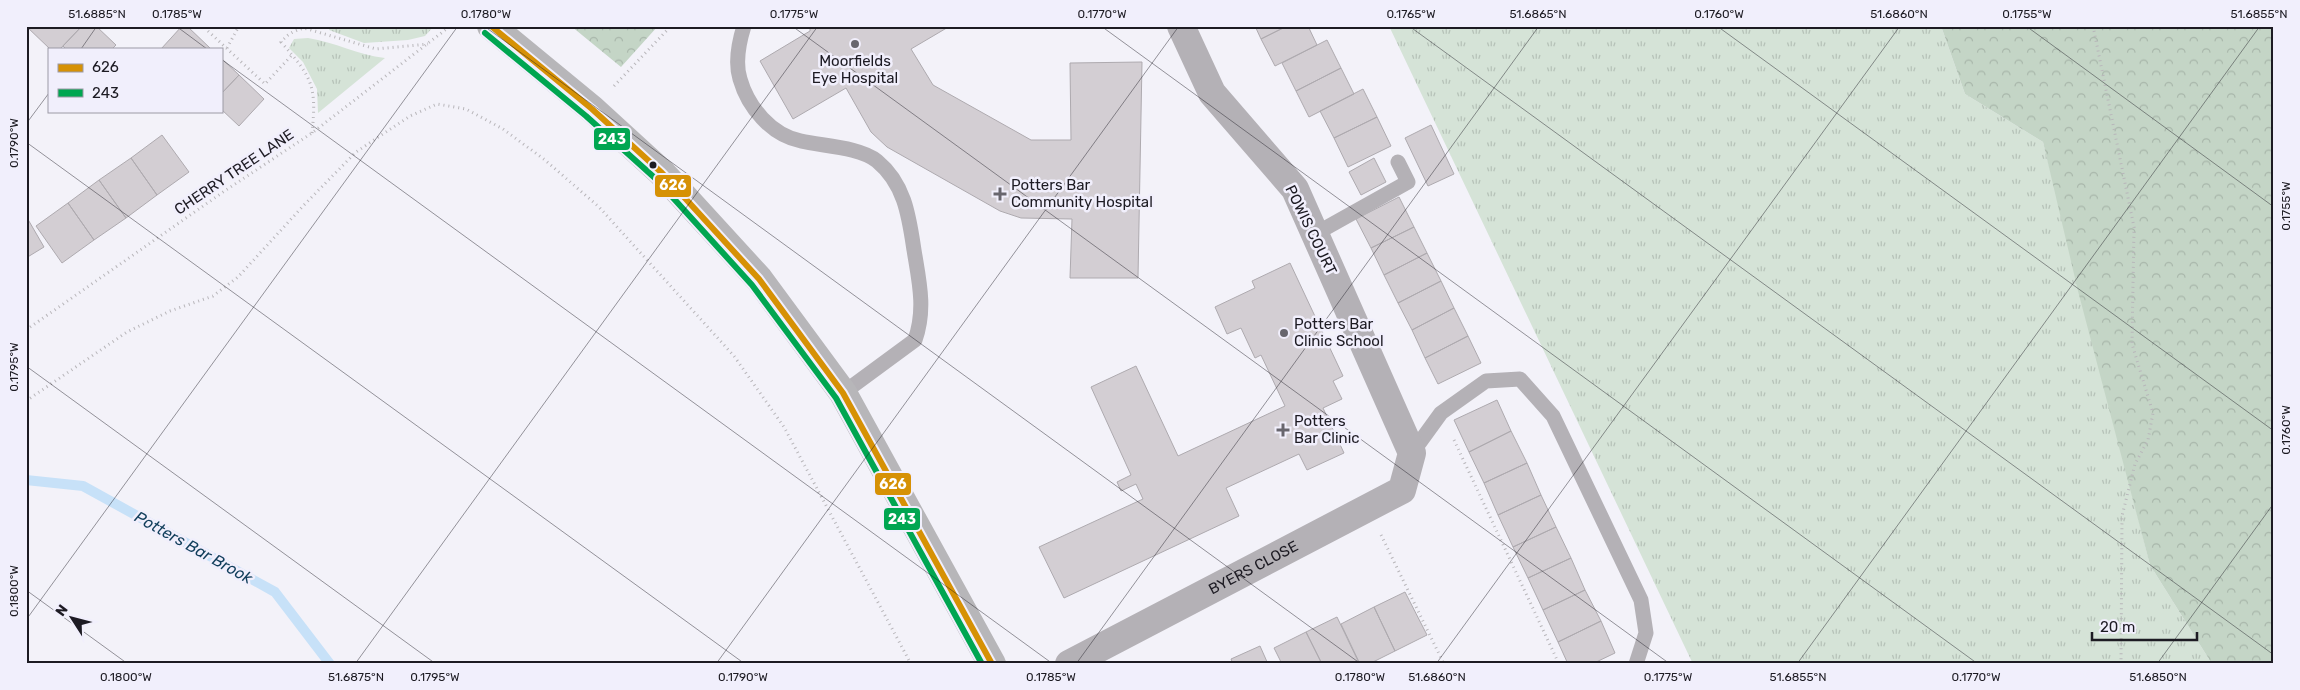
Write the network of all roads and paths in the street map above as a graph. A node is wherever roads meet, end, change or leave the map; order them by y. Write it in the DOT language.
graph roads {
  1 [pos="239,26"];
  2 [pos="491,26"];
  3 [pos="670,26"];
  4 [pos="744,26"];
  5 [pos="1181,26"];
  6 [pos="2093,26"];
  7 [pos="449,27"];
  8 [pos="208,31"];
  9 [pos="428,44"];
  10 [pos="227,48"];
  11 [pos="292,55"];
  12 [pos="592,109"];
  13 [pos="312,134"];
  14 [pos="1398,162"];
  15 [pos="1314,234"];
  16 [pos="26,330"];
  17 [pos="843,393"];
  18 [pos="26,401"];
  19 [pos="1441,413"];
  20 [pos="1412,453"];
  21 [pos="1368,508"];
  22 [pos="911,664"];
  23 [pos="992,664"];
  24 [pos="1069,664"];
  25 [pos="1444,664"];
  26 [pos="1559,664"];
  27 [pos="1636,664"];
  28 [pos="2121,664"];
  1 -- 10 [label="path"];
  2 -- 12 [label="main road"];
  3 -- 12 [label="path"];
  4 -- 17 [label="lane"];
  5 -- 15 [label="street, POWIS COURT"];
  6 -- 28 [label="path"];
  7 -- 9 [label="path, CHERRY TREE LANE"];
  8 -- 10 [label="path"];
  9 -- 11 [label="path"];
  9 -- 13 [label="path, CHERRY TREE LANE"];
  10 -- 11 [label="path"];
  11 -- 13 [label="path"];
  12 -- 17 [label="main road"];
  13 -- 16 [label="path, CHERRY TREE LANE"];
  14 -- 15 [label="lane"];
  15 -- 20 [label="street, POWIS COURT"];
  17 -- 23 [label="main road"];
  18 -- 22 [label="path"];
  19 -- 20 [label="lane"];
  19 -- 26 [label="path"];
  19 -- 27 [label="lane"];
  20 -- 21 [label="street, BYERS CLOSE"];
  21 -- 24 [label="street, BYERS CLOSE"];
  21 -- 25 [label="path"];
}
